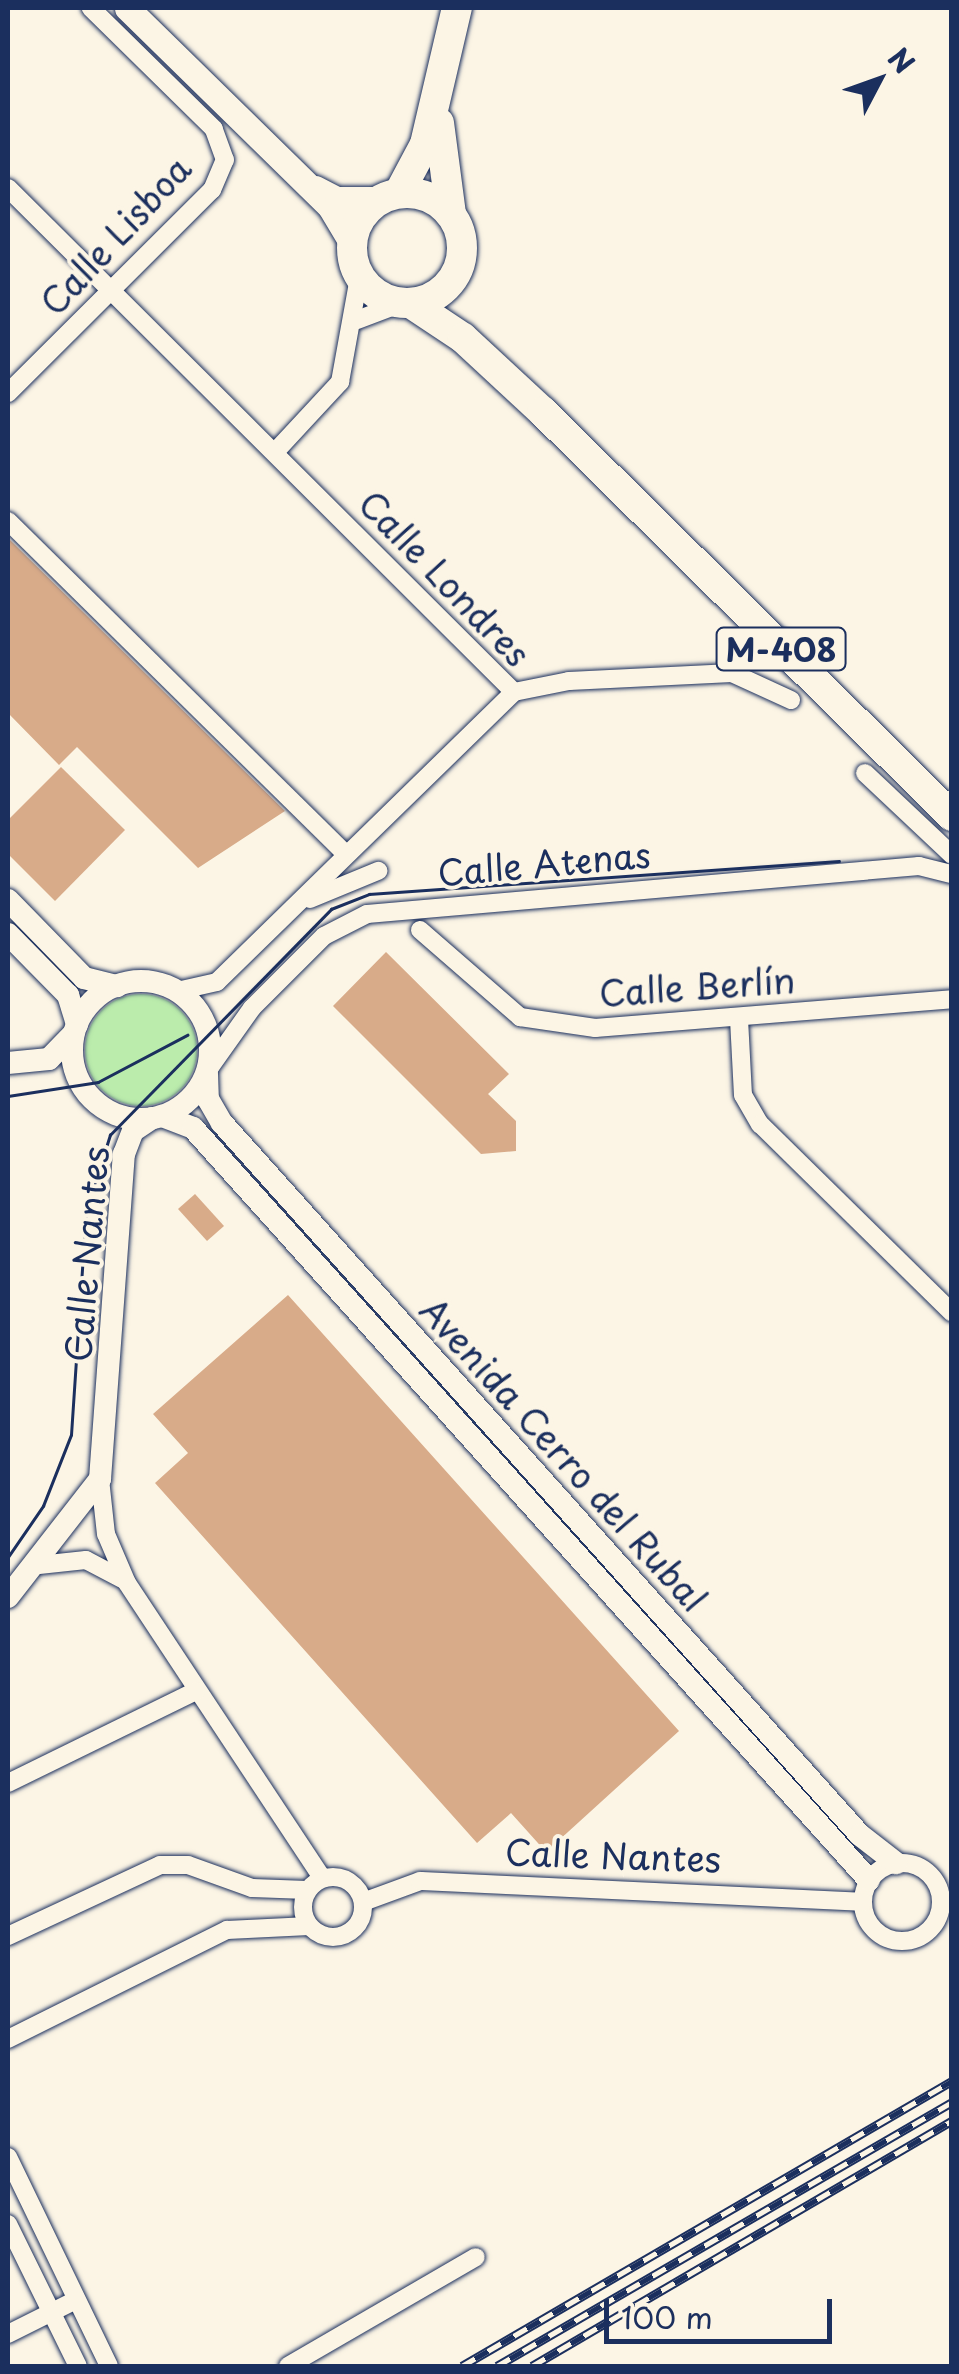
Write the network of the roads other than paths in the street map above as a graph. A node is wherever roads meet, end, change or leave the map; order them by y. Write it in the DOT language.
graph roads {
  1 [pos="90,8"];
  2 [pos="127,8"];
  3 [pos="456,8"];
  4 [pos="441,88"];
  5 [pos="306,184"];
  6 [pos="8,188"];
  7 [pos="390,196"];
  8 [pos="450,214"];
  9 [pos="352,244"];
  10 [pos="459,267"];
  11 [pos="360,276"];
  12 [pos="110,290"];
  13 [pos="407,304"];
  14 [pos="357,320"];
  15 [pos="8,394"];
  16 [pos="543,412"];
  17 [pos="274,452"];
  18 [pos="8,520"];
  19 [pos="514,692"];
  20 [pos="791,700"];
  21 [pos="865,773"];
  22 [pos="952,816"];
  23 [pos="345,853"];
  24 [pos="952,855"];
  25 [pos="378,871"];
  26 [pos="952,874"];
  27 [pos="8,900"];
  28 [pos="430,904"];
  29 [pos="296,907"];
  30 [pos="399,909"];
  31 [pos="420,930"];
  32 [pos="8,934"];
  33 [pos="117,986"];
  34 [pos="177,990"];
  35 [pos="952,999"];
  36 [pos="739,1018"];
  37 [pos="76,1028"];
  38 [pos="8,1063"];
  39 [pos="207,1072"];
  40 [pos="157,1117"];
  41 [pos="952,1313"];
  42 [pos="100,1479"];
  43 [pos="39,1565"];
  44 [pos="126,1582"];
  45 [pos="8,1597"];
  46 [pos="196,1691"];
  47 [pos="8,1783"];
  48 [pos="896,1863"];
  49 [pos="314,1884"];
  50 [pos="866,1891"];
  51 [pos="363,1902"];
  52 [pos="946,1902"];
  53 [pos="308,1926"];
  54 [pos="8,1936"];
  55 [pos="8,2039"];
  56 [pos="8,2157"];
  57 [pos="14,2186"];
  58 [pos="8,2224"];
  59 [pos="476,2257"];
  60 [pos="76,2300"];
  61 [pos="52,2312"];
  62 [pos="8,2334"];
  63 [pos="78,2366"];
  64 [pos="109,2366"];
  65 [pos="288,2366"];
  1 -- 12 [label="street, Calle Lisboa"];
  2 -- 5 [label="main road"];
  3 -- 4 [label="main road, M-408"];
  4 -- 7 [label="main road, M-408"];
  4 -- 8 [label="main road, M-408"];
  5 -- 7 [label="main road"];
  5 -- 9 [label="main road"];
  6 -- 12 [label="street, Calle Londres"];
  7 -- 8 [label="main road"];
  7 -- 9 [label="main road, M-408"];
  8 -- 10 [label="main road, M-408"];
  9 -- 11 [label="main road"];
  10 -- 13 [label="main road"];
  10 -- 16 [label="main road, M-408"];
  11 -- 13 [label="main road, M-408"];
  11 -- 14 [label="street"];
  12 -- 15 [label="street, Calle Lisboa"];
  12 -- 17 [label="street, Calle Londres"];
  13 -- 14 [label="street"];
  13 -- 16 [label="main road, M-408"];
  14 -- 17 [label="street"];
  16 -- 22 [label="main road, M-408"];
  17 -- 19 [label="street, Calle Londres"];
  18 -- 23 [label="street"];
  19 -- 20 [label="street"];
  19 -- 23 [label="street, Calle Londres"];
  21 -- 24 [label="street"];
  23 -- 29 [label="street, Calle Londres"];
  25 -- 29 [label="street"];
  26 -- 28 [label="street, Calle Atenas"];
  27 -- 33 [label="street"];
  28 -- 30 [label="street, Calle Atenas"];
  28 -- 31 [label="street"];
  29 -- 34 [label="street, Calle Londres"];
  30 -- 31 [label="street, Calle Berlín"];
  30 -- 39 [label="street, Calle Atenas"];
  31 -- 36 [label="street, Calle Berlín"];
  32 -- 37 [label="street"];
  33 -- 34 [label="street"];
  33 -- 37 [label="street"];
  34 -- 39 [label="street"];
  35 -- 36 [label="street, Calle Berlín"];
  36 -- 41 [label="street"];
  37 -- 38 [label="street"];
  37 -- 40 [label="street"];
  39 -- 40 [label="street"];
  39 -- 48 [label="street, Avenida Cerro del Rubal"];
  40 -- 42 [label="street, Calle Nantes"];
  40 -- 50 [label="street, Avenida Cerro del Rubal"];
  42 -- 43 [label="street"];
  42 -- 44 [label="street, Calle Nantes"];
  43 -- 44 [label="street"];
  43 -- 45 [label="street"];
  44 -- 46 [label="street, Calle Nantes"];
  46 -- 47 [label="street"];
  46 -- 49 [label="street, Calle Nantes"];
  48 -- 50 [label="street"];
  48 -- 52 [label="street"];
  49 -- 51 [label="street"];
  49 -- 53 [label="street"];
  49 -- 54 [label="street"];
  50 -- 51 [label="street, Calle Nantes"];
  50 -- 52 [label="street"];
  51 -- 53 [label="street"];
  53 -- 55 [label="street"];
  56 -- 57 [label="street"];
  57 -- 60 [label="street"];
  58 -- 61 [label="street"];
  59 -- 65 [label="street"];
  60 -- 61 [label="street"];
  60 -- 64 [label="street"];
  61 -- 62 [label="street"];
  61 -- 63 [label="street"];
}
